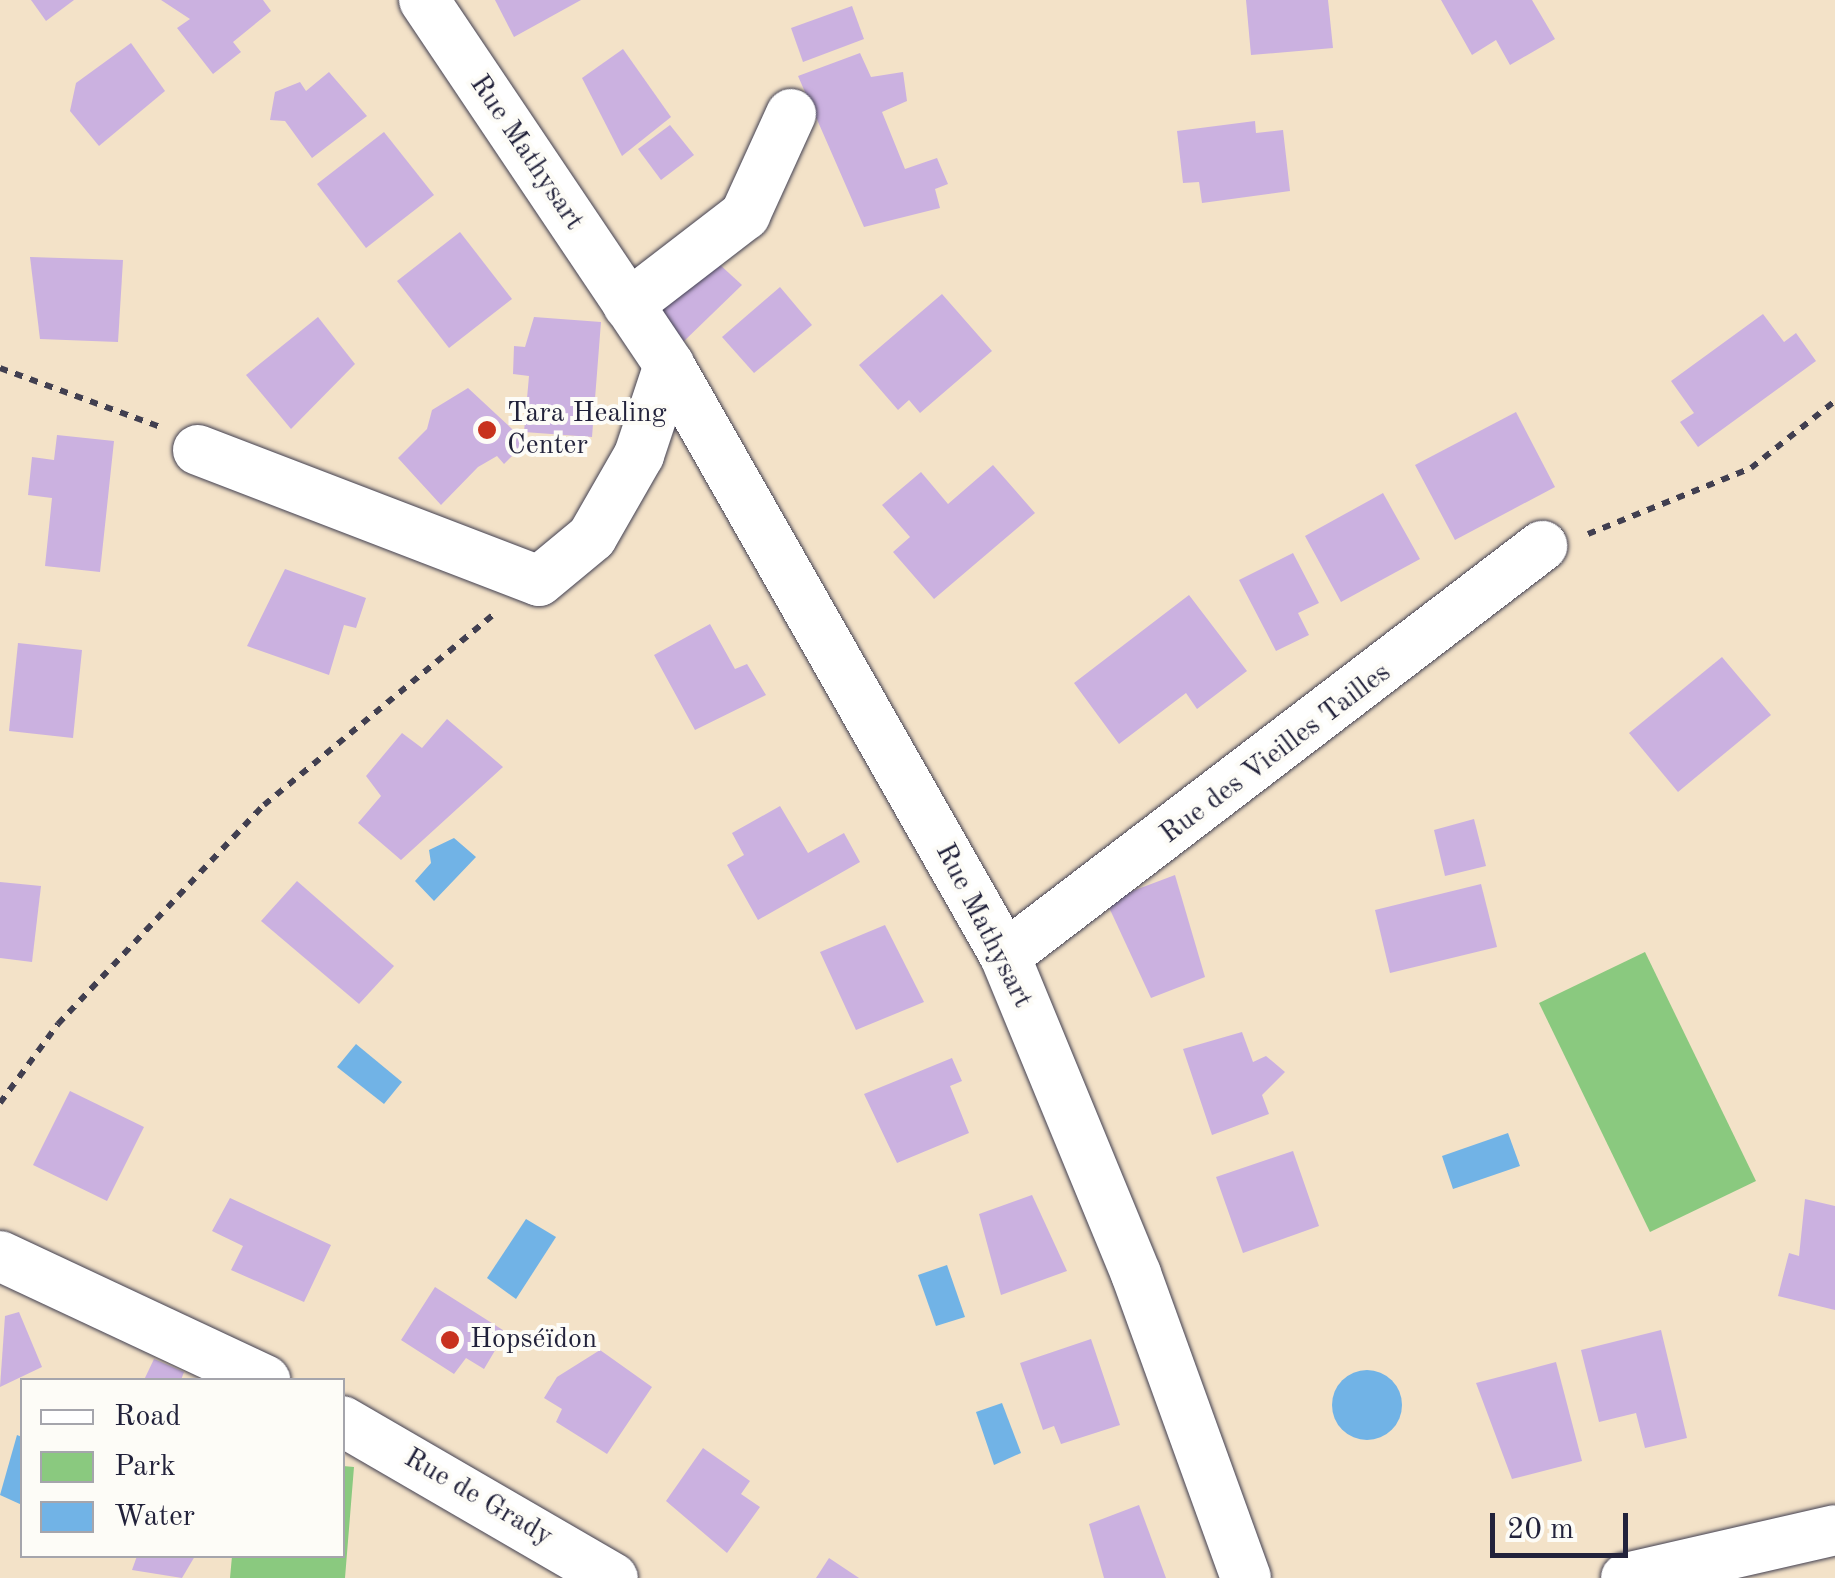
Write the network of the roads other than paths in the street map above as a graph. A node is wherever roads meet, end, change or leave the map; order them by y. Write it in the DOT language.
graph roads {
  1 [pos="424,0"];
  2 [pos="790,114"];
  3 [pos="628,305"];
  4 [pos="669,365"];
  5 [pos="198,450"];
  6 [pos="1542,546"];
  7 [pos="1005,956"];
  8 [pos="0,1256"];
  9 [pos="261,1378"];
  10 [pos="345,1423"];
  11 [pos="1835,1530"];
  12 [pos="613,1578"];
  13 [pos="1246,1578"];
  14 [pos="1626,1578"];
  1 -- 3 [label="street, Rue Mathysart"];
  2 -- 3 [label="street"];
  3 -- 4 [label="street, Rue Mathysart"];
  4 -- 5 [label="street"];
  4 -- 7 [label="street, Rue Mathysart"];
  6 -- 7 [label="street, Rue des Vieilles Tailles"];
  7 -- 13 [label="street, Rue Mathysart"];
  8 -- 9 [label="street"];
  10 -- 12 [label="street, Rue de Grady"];
  11 -- 14 [label="street"];
}
